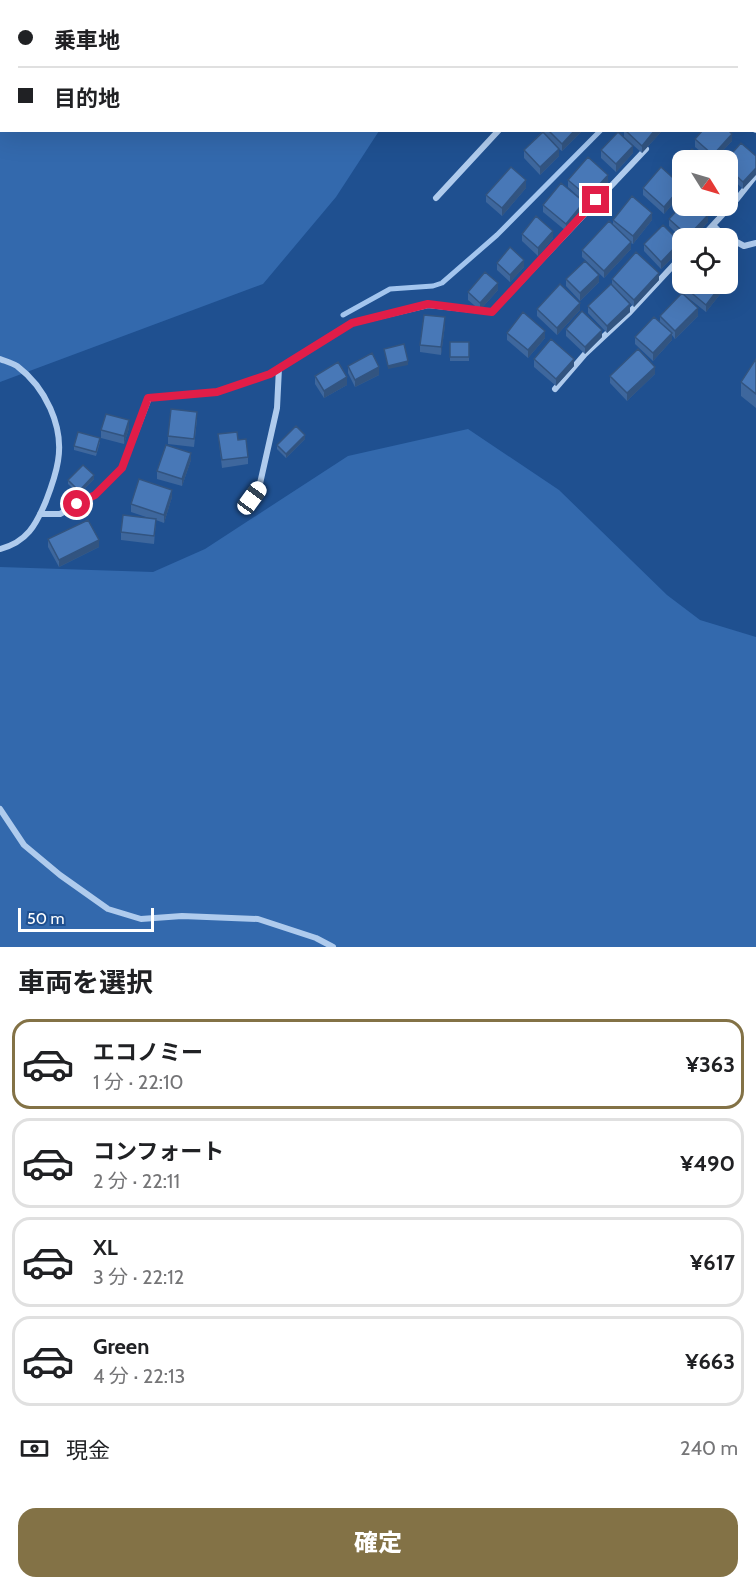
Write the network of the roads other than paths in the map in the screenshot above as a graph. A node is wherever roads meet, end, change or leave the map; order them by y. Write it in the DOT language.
graph roads {
  1 [pos="497,132"];
  2 [pos="648,146"];
  3 [pos="756,175"];
  4 [pos="436,198"];
  5 [pos="714,226"];
  6 [pos="756,243"];
  7 [pos="672,267"];
  8 [pos="0,359"];
  9 [pos="279,368"];
  10 [pos="555,390"];
  11 [pos="246,503"];
  12 [pos="40,514"];
  13 [pos="0,549"];
  14 [pos="0,809"];
  15 [pos="333,947"];
  1 -- 4 [label="street"];
  2 -- 9 [label="street"];
  3 -- 5 [label="street"];
  5 -- 6 [label="street"];
  7 -- 10 [label="street"];
  8 -- 12 [label="street"];
  9 -- 11 [label="street"];
  9 -- 12 [label="street"];
  12 -- 13 [label="street"];
  14 -- 15 [label="street"];
}
